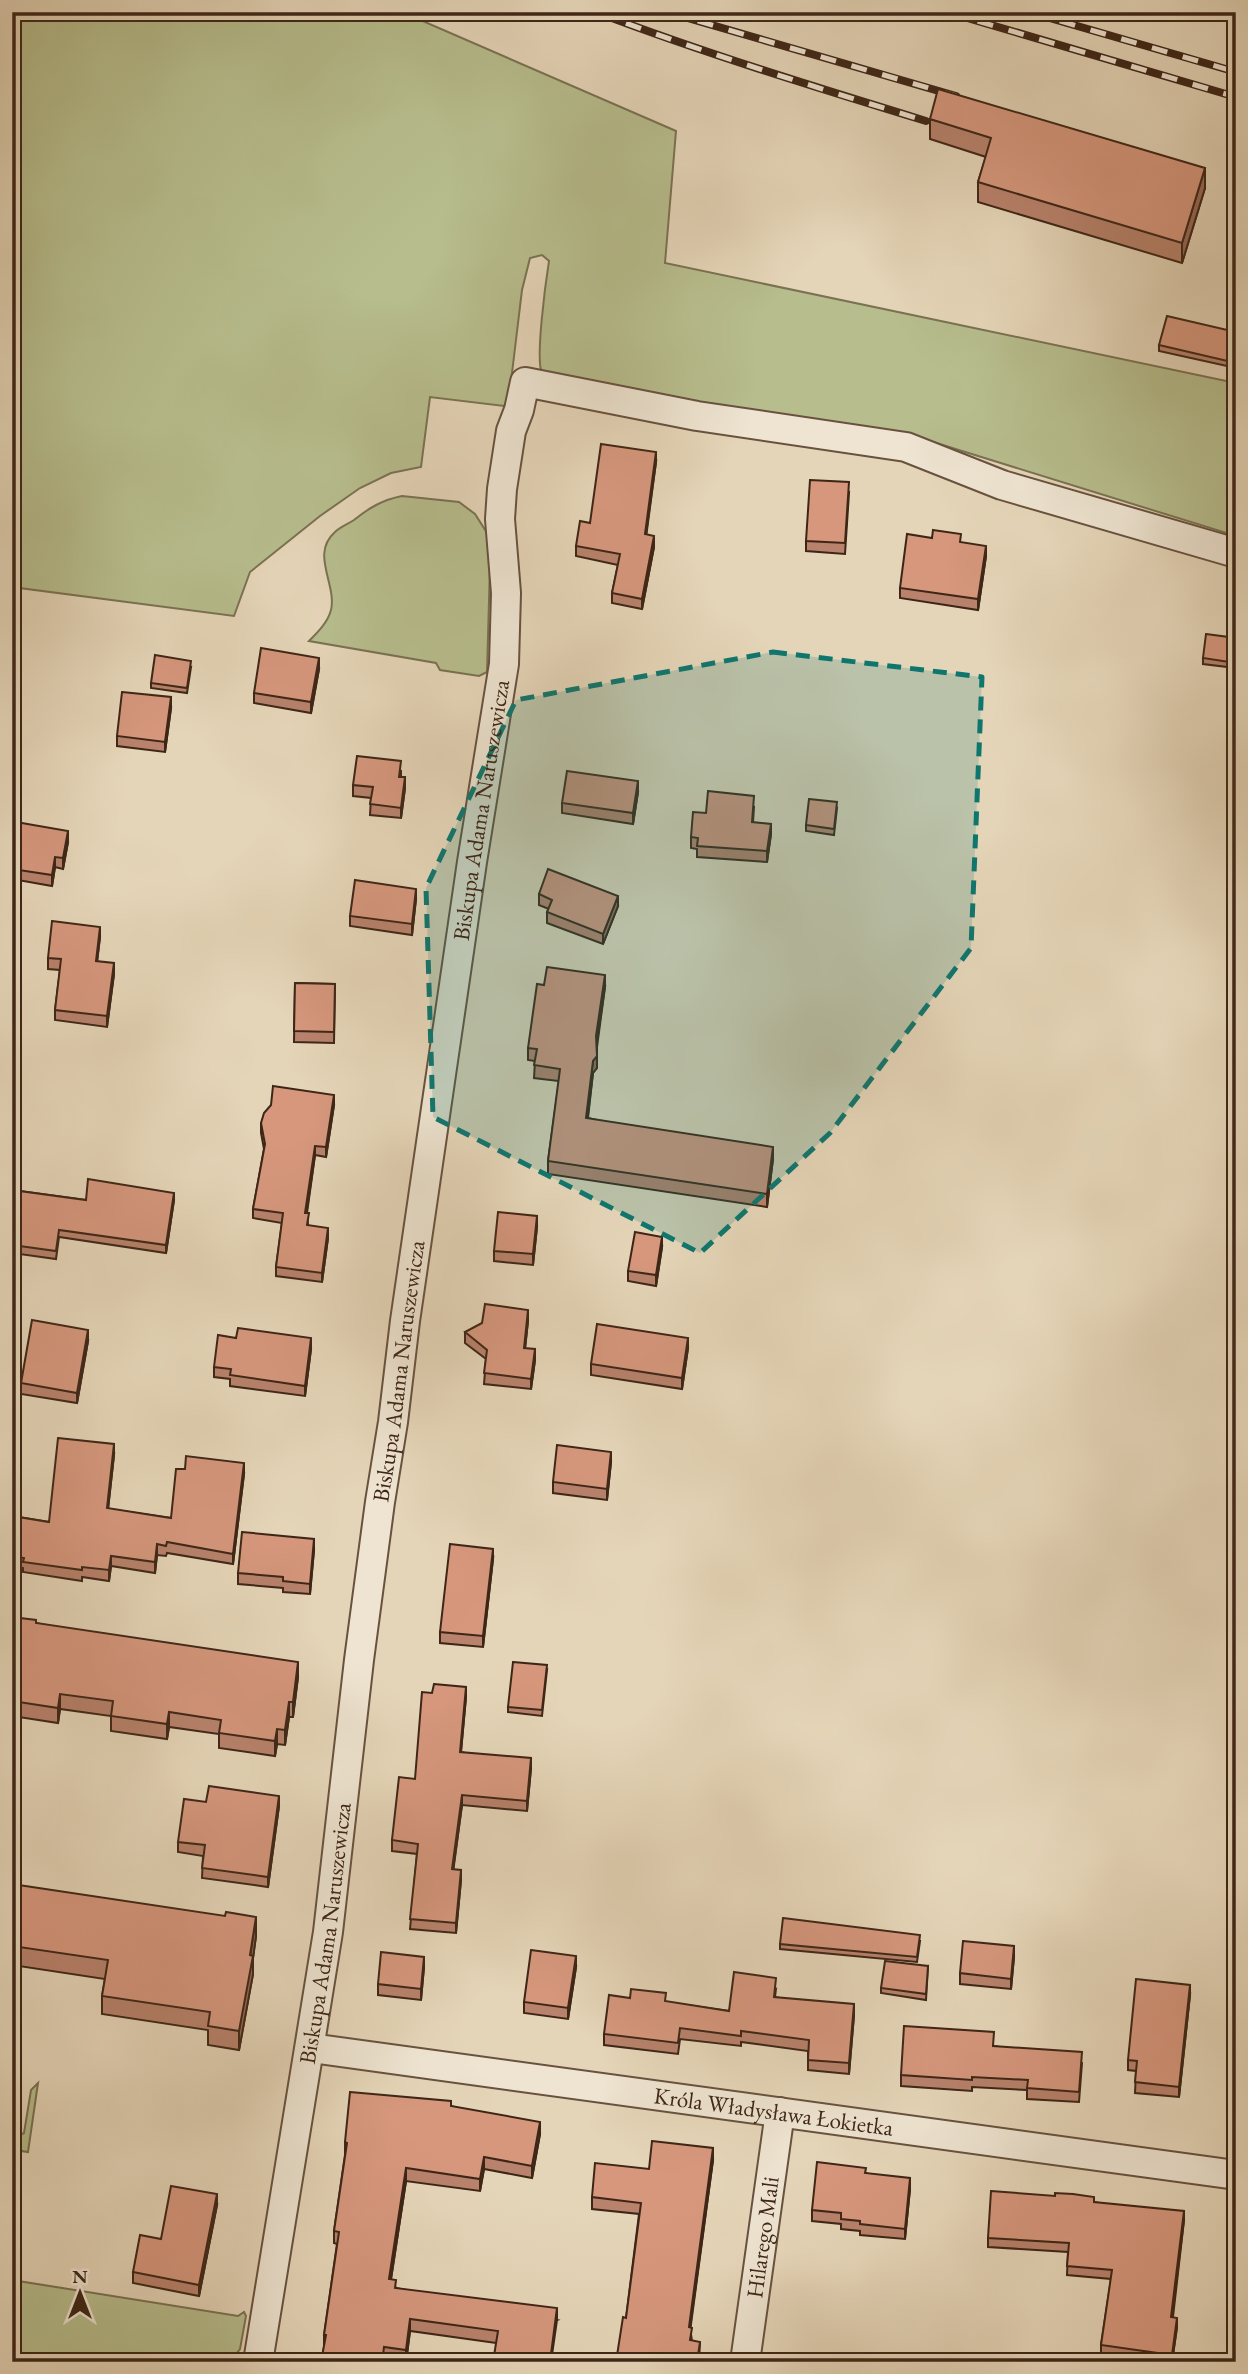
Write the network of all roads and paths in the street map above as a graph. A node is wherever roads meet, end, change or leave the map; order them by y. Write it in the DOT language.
graph roads {
  1 [pos="1236,553"];
  2 [pos="311,2048"];
  3 [pos="780,2112"];
  4 [pos="1236,2175"];
  5 [pos="258,2362"];
  6 [pos="745,2362"];
  1 -- 2 [label="street, Biskupa Adama Naruszewicza"];
  2 -- 3 [label="street, Króla Władysława Łokietka"];
  2 -- 5 [label="street, Biskupa Adama Naruszewicza"];
  3 -- 4 [label="street, Króla Władysława Łokietka"];
  3 -- 6 [label="street, Hilarego Mali"];
}
